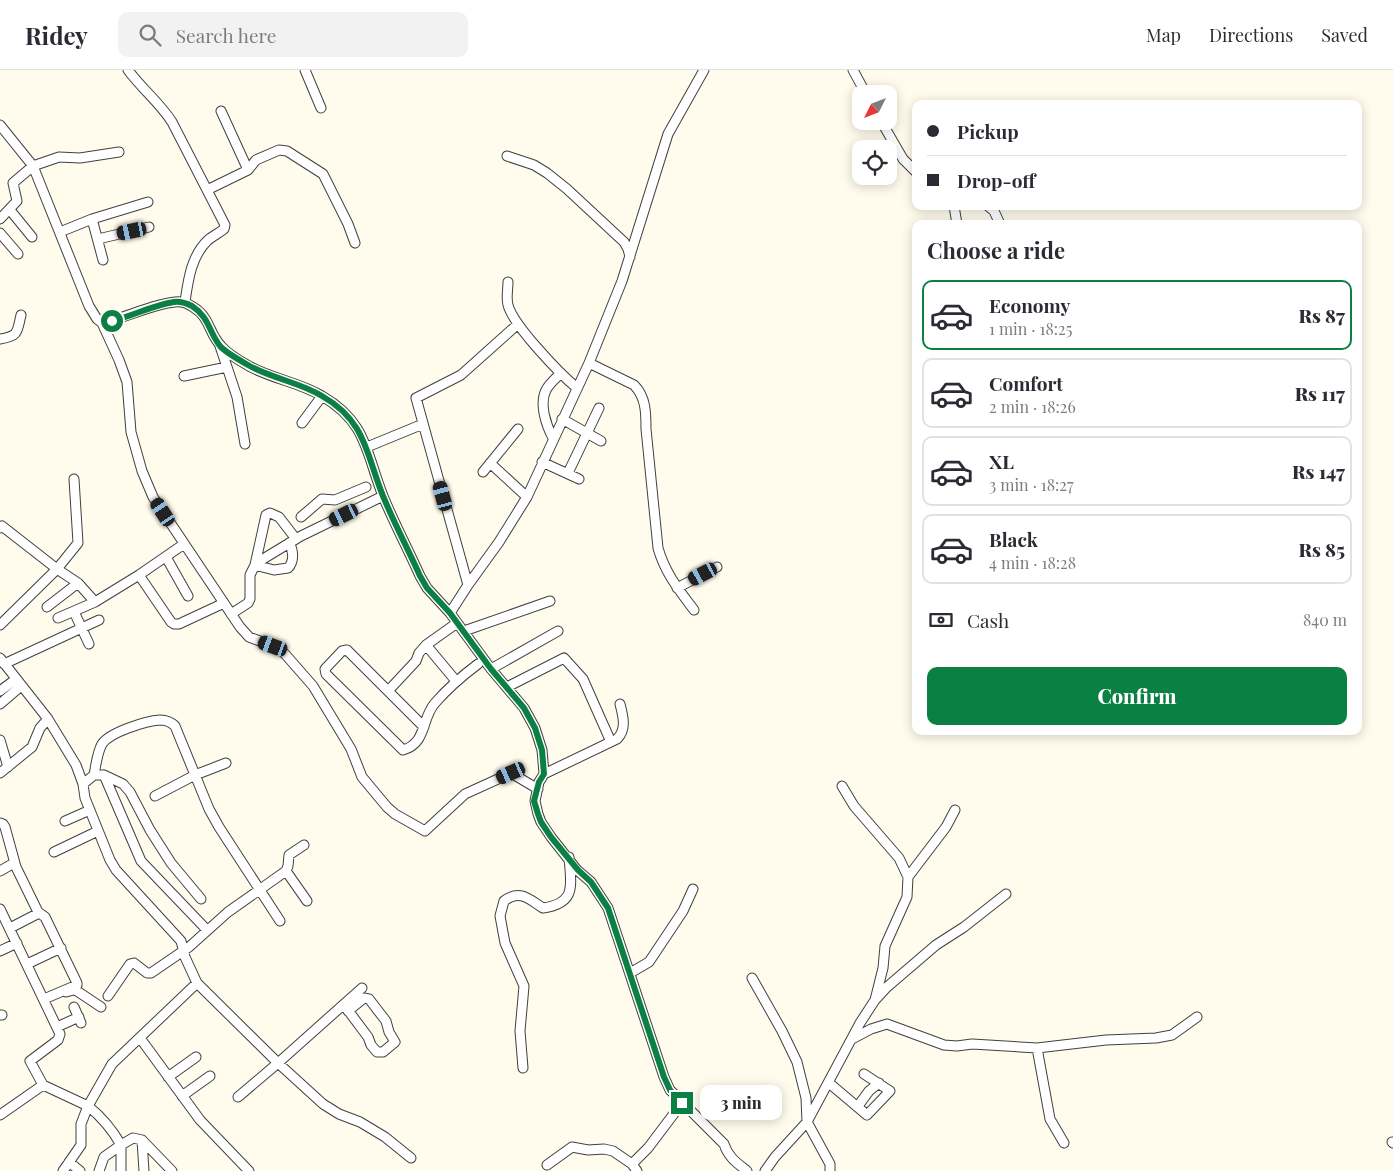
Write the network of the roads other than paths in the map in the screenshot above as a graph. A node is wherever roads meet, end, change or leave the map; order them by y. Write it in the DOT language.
graph roads {
  1 [pos="128,70"];
  2 [pos="305,70"];
  3 [pos="704,70"];
  4 [pos="853,70"];
  5 [pos="861,85"];
  6 [pos="321,108"];
  7 [pos="221,111"];
  8 [pos="0,125"];
  9 [pos="886,130"];
  10 [pos="119,152"];
  11 [pos="507,156"];
  12 [pos="33,166"];
  13 [pos="912,168"];
  14 [pos="248,170"];
  15 [pos="207,190"];
  16 [pos="148,202"];
  17 [pos="10,210"];
  18 [pos="0,219"];
  19 [pos="92,219"];
  20 [pos="149,227"];
  21 [pos="60,232"];
  22 [pos="0,233"];
  23 [pos="32,237"];
  24 [pos="98,238"];
  25 [pos="355,243"];
  26 [pos="18,254"];
  27 [pos="630,257"];
  28 [pos="103,260"];
  29 [pos="508,282"];
  30 [pos="185,302"];
  31 [pos="21,315"];
  32 [pos="102,323"];
  33 [pos="518,324"];
  34 [pos="0,339"];
  35 [pos="220,346"];
  36 [pos="589,363"];
  37 [pos="227,367"];
  38 [pos="560,374"];
  39 [pos="184,376"];
  40 [pos="577,388"];
  41 [pos="322,396"];
  42 [pos="598,408"];
  43 [pos="562,419"];
  44 [pos="302,423"];
  45 [pos="423,424"];
  46 [pos="518,429"];
  47 [pos="587,433"];
  48 [pos="553,438"];
  49 [pos="601,441"];
  50 [pos="245,444"];
  51 [pos="367,447"];
  52 [pos="542,462"];
  53 [pos="490,464"];
  54 [pos="483,472"];
  55 [pos="568,474"];
  56 [pos="74,479"];
  57 [pos="580,479"];
  58 [pos="366,486"];
  59 [pos="383,496"];
  60 [pos="527,496"];
  61 [pos="338,499"];
  62 [pos="344,515"];
  63 [pos="301,517"];
  64 [pos="1,526"];
  65 [pos="292,541"];
  66 [pos="184,544"];
  67 [pos="164,558"];
  68 [pos="255,565"];
  69 [pos="716,568"];
  70 [pos="57,569"];
  71 [pos="139,576"];
  72 [pos="78,583"];
  73 [pos="468,585"];
  74 [pos="677,588"];
  75 [pos="188,596"];
  76 [pos="550,601"];
  77 [pos="95,602"];
  78 [pos="224,603"];
  79 [pos="47,607"];
  80 [pos="694,610"];
  81 [pos="450,613"];
  82 [pos="231,614"];
  83 [pos="76,616"];
  84 [pos="58,618"];
  85 [pos="99,620"];
  86 [pos="457,623"];
  87 [pos="0,625"];
  88 [pos="82,628"];
  89 [pos="558,631"];
  90 [pos="464,632"];
  91 [pos="89,644"];
  92 [pos="426,645"];
  93 [pos="2,661"];
  94 [pos="478,664"];
  95 [pos="491,669"];
  96 [pos="456,681"];
  97 [pos="18,682"];
  98 [pos="506,688"];
  99 [pos="0,691"];
  100 [pos="388,691"];
  101 [pos="0,698"];
  102 [pos="0,704"];
  103 [pos="620,704"];
  104 [pos="48,719"];
  105 [pos="424,727"];
  106 [pos="0,740"];
  107 [pos="611,742"];
  108 [pos="226,763"];
  109 [pos="4,770"];
  110 [pos="544,774"];
  111 [pos="94,775"];
  112 [pos="104,775"];
  113 [pos="194,775"];
  114 [pos="83,784"];
  115 [pos="842,786"];
  116 [pos="538,789"];
  117 [pos="155,796"];
  118 [pos="90,810"];
  119 [pos="956,810"];
  120 [pos="65,821"];
  121 [pos="0,823"];
  122 [pos="98,831"];
  123 [pos="304,845"];
  124 [pos="54,852"];
  125 [pos="569,857"];
  126 [pos="14,863"];
  127 [pos="0,870"];
  128 [pos="286,871"];
  129 [pos="908,877"];
  130 [pos="693,889"];
  131 [pos="259,890"];
  132 [pos="1006,894"];
  133 [pos="201,899"];
  134 [pos="307,901"];
  135 [pos="0,909"];
  136 [pos="39,913"];
  137 [pos="280,921"];
  138 [pos="10,928"];
  139 [pos="207,930"];
  140 [pos="17,943"];
  141 [pos="61,948"];
  142 [pos="0,950"];
  143 [pos="183,950"];
  144 [pos="27,964"];
  145 [pos="630,973"];
  146 [pos="752,978"];
  147 [pos="197,983"];
  148 [pos="362,988"];
  149 [pos="108,996"];
  150 [pos="875,1000"];
  151 [pos="44,1001"];
  152 [pos="74,1007"];
  153 [pos="101,1007"];
  154 [pos="346,1008"];
  155 [pos="1197,1017"];
  156 [pos="57,1027"];
  157 [pos="140,1038"];
  158 [pos="852,1039"];
  159 [pos="1037,1048"];
  160 [pos="196,1057"];
  161 [pos="278,1063"];
  162 [pos="524,1068"];
  163 [pos="864,1074"];
  164 [pos="210,1076"];
  165 [pos="168,1077"];
  166 [pos="828,1083"];
  167 [pos="878,1083"];
  168 [pos="43,1085"];
  169 [pos="182,1096"];
  170 [pos="238,1097"];
  171 [pos="682,1103"];
  172 [pos="88,1106"];
  173 [pos="858,1106"];
  174 [pos="0,1115"];
  175 [pos="807,1122"];
  176 [pos="142,1140"];
  177 [pos="1064,1143"];
  178 [pos="121,1145"];
  179 [pos="411,1158"];
  180 [pos="69,1162"];
  181 [pos="547,1165"];
  182 [pos="635,1168"];
  183 [pos="63,1171"];
  184 [pos="80,1171"];
  185 [pos="99,1171"];
  186 [pos="121,1171"];
  187 [pos="144,1171"];
  188 [pos="172,1171"];
  189 [pos="249,1171"];
  190 [pos="747,1171"];
  191 [pos="765,1171"];
  192 [pos="830,1171"];
  1 -- 15 [label="street"];
  2 -- 6 [label="street"];
  3 -- 27 [label="street"];
  4 -- 5 [label="street"];
  7 -- 14 [label="street"];
  8 -- 12 [label="street"];
  9 -- 13 [label="street"];
  10 -- 12 [label="street"];
  11 -- 27 [label="street"];
  12 -- 17 [label="street"];
  12 -- 21 [label="street"];
  14 -- 15 [label="street"];
  14 -- 25 [label="street"];
  15 -- 30 [label="street"];
  16 -- 19 [label="street"];
  17 -- 18 [label="street"];
  17 -- 23 [label="street"];
  19 -- 21 [label="street"];
  19 -- 24 [label="street"];
  20 -- 24 [label="street"];
  21 -- 32 [label="street"];
  22 -- 26 [label="street"];
  24 -- 28 [label="street"];
  27 -- 36 [label="street"];
  29 -- 33 [label="street"];
  30 -- 32 [label="street"];
  30 -- 35 [label="street"];
  31 -- 34 [label="street"];
  32 -- 66 [label="street"];
  33 -- 38 [label="street"];
  33 -- 45 [label="street"];
  35 -- 37 [label="street"];
  35 -- 41 [label="street"];
  36 -- 40 [label="street"];
  36 -- 74 [label="street"];
  37 -- 39 [label="street"];
  37 -- 50 [label="street"];
  38 -- 40 [label="street"];
  38 -- 48 [label="street"];
  40 -- 43 [label="street"];
  41 -- 44 [label="street"];
  41 -- 51 [label="street"];
  42 -- 47 [label="street"];
  43 -- 47 [label="street"];
  43 -- 48 [label="street"];
  45 -- 51 [label="street"];
  45 -- 73 [label="street"];
  46 -- 53 [label="street"];
  47 -- 49 [label="street"];
  47 -- 55 [label="street"];
  48 -- 52 [label="street"];
  51 -- 59 [label="street"];
  52 -- 55 [label="street"];
  52 -- 60 [label="street"];
  53 -- 54 [label="street"];
  53 -- 60 [label="street"];
  55 -- 57 [label="street"];
  56 -- 70 [label="street"];
  58 -- 61 [label="street"];
  59 -- 62 [label="street"];
  59 -- 81 [label="street"];
  60 -- 73 [label="street"];
  61 -- 62 [label="street"];
  61 -- 63 [label="street"];
  62 -- 65 [label="street"];
  64 -- 70 [label="street"];
  65 -- 68 [label="street"];
  65 -- 68 [label="street"];
  65 -- 68 [label="street"];
  66 -- 67 [label="street"];
  66 -- 78 [label="street"];
  67 -- 71 [label="street"];
  67 -- 75 [label="street"];
  68 -- 82 [label="street"];
  69 -- 74 [label="street"];
  70 -- 72 [label="street"];
  70 -- 87 [label="street"];
  71 -- 77 [label="street"];
  71 -- 78 [label="street"];
  72 -- 77 [label="street"];
  72 -- 79 [label="street"];
  73 -- 81 [label="street"];
  74 -- 80 [label="street"];
  76 -- 90 [label="street"];
  77 -- 84 [label="street"];
  78 -- 82 [label="street"];
  81 -- 86 [label="street"];
  82 -- 116 [label="street"];
  83 -- 88 [label="street"];
  85 -- 88 [label="street"];
  86 -- 90 [label="street"];
  86 -- 92 [label="street"];
  88 -- 91 [label="street"];
  88 -- 93 [label="street"];
  89 -- 95 [label="street"];
  90 -- 95 [label="street"];
  92 -- 96 [label="street"];
  92 -- 100 [label="street"];
  93 -- 97 [label="street"];
  94 -- 96 [label="street"];
  95 -- 98 [label="street"];
  96 -- 105 [label="street"];
  97 -- 99 [label="street"];
  97 -- 101 [label="street"];
  97 -- 102 [label="street"];
  97 -- 104 [label="street"];
  98 -- 107 [label="street"];
  98 -- 110 [label="street"];
  100 -- 105 [label="street"];
  100 -- 105 [label="street"];
  103 -- 107 [label="street"];
  104 -- 109 [label="street"];
  104 -- 114 [label="street"];
  106 -- 109 [label="street"];
  107 -- 110 [label="street"];
  108 -- 113 [label="street"];
  110 -- 116 [label="street"];
  111 -- 112 [label="street"];
  111 -- 113 [label="street"];
  111 -- 114 [label="street"];
  112 -- 133 [label="street"];
  112 -- 139 [label="street"];
  113 -- 117 [label="street"];
  113 -- 131 [label="street"];
  114 -- 118 [label="street"];
  115 -- 129 [label="street"];
  116 -- 125 [label="street"];
  118 -- 120 [label="street"];
  118 -- 122 [label="street"];
  119 -- 129 [label="street"];
  121 -- 126 [label="street"];
  122 -- 124 [label="street"];
  122 -- 143 [label="street"];
  123 -- 128 [label="street"];
  125 -- 145 [label="street"];
  125 -- 162 [label="street"];
  126 -- 127 [label="street"];
  126 -- 136 [label="street"];
  128 -- 131 [label="street"];
  128 -- 134 [label="street"];
  129 -- 150 [label="street"];
  130 -- 145 [label="street"];
  131 -- 137 [label="street"];
  131 -- 139 [label="street"];
  132 -- 150 [label="street"];
  135 -- 138 [label="street"];
  136 -- 138 [label="street"];
  136 -- 141 [label="street"];
  138 -- 140 [label="street"];
  139 -- 143 [label="street"];
  140 -- 142 [label="street"];
  140 -- 144 [label="street"];
  141 -- 144 [label="street"];
  141 -- 151 [label="street"];
  143 -- 147 [label="street"];
  143 -- 149 [label="street"];
  144 -- 151 [label="street"];
  145 -- 171 [label="street"];
  146 -- 175 [label="street"];
  147 -- 157 [label="street"];
  147 -- 161 [label="street"];
  148 -- 154 [label="street"];
  150 -- 158 [label="street"];
  151 -- 153 [label="street"];
  151 -- 156 [label="street"];
  152 -- 156 [label="street"];
  154 -- 154 [label="street"];
  154 -- 161 [label="street"];
  155 -- 159 [label="street"];
  156 -- 168 [label="street"];
  157 -- 165 [label="street"];
  157 -- 172 [label="street"];
  158 -- 159 [label="street"];
  158 -- 166 [label="street"];
  159 -- 177 [label="street"];
  160 -- 165 [label="street"];
  161 -- 170 [label="street"];
  161 -- 179 [label="street"];
  163 -- 167 [label="street"];
  164 -- 169 [label="street"];
  165 -- 169 [label="street"];
  166 -- 173 [label="street"];
  166 -- 175 [label="street"];
  167 -- 173 [label="street"];
  167 -- 173 [label="street"];
  168 -- 172 [label="street"];
  168 -- 174 [label="street"];
  169 -- 189 [label="street"];
  171 -- 182 [label="street"];
  171 -- 190 [label="street"];
  172 -- 178 [label="street"];
  172 -- 180 [label="street"];
  175 -- 191 [label="street"];
  175 -- 192 [label="street"];
  176 -- 178 [label="street"];
  176 -- 187 [label="street"];
  176 -- 188 [label="street"];
  178 -- 185 [label="street"];
  178 -- 186 [label="street"];
  180 -- 183 [label="street"];
  180 -- 184 [label="street"];
  181 -- 182 [label="street"];
}
